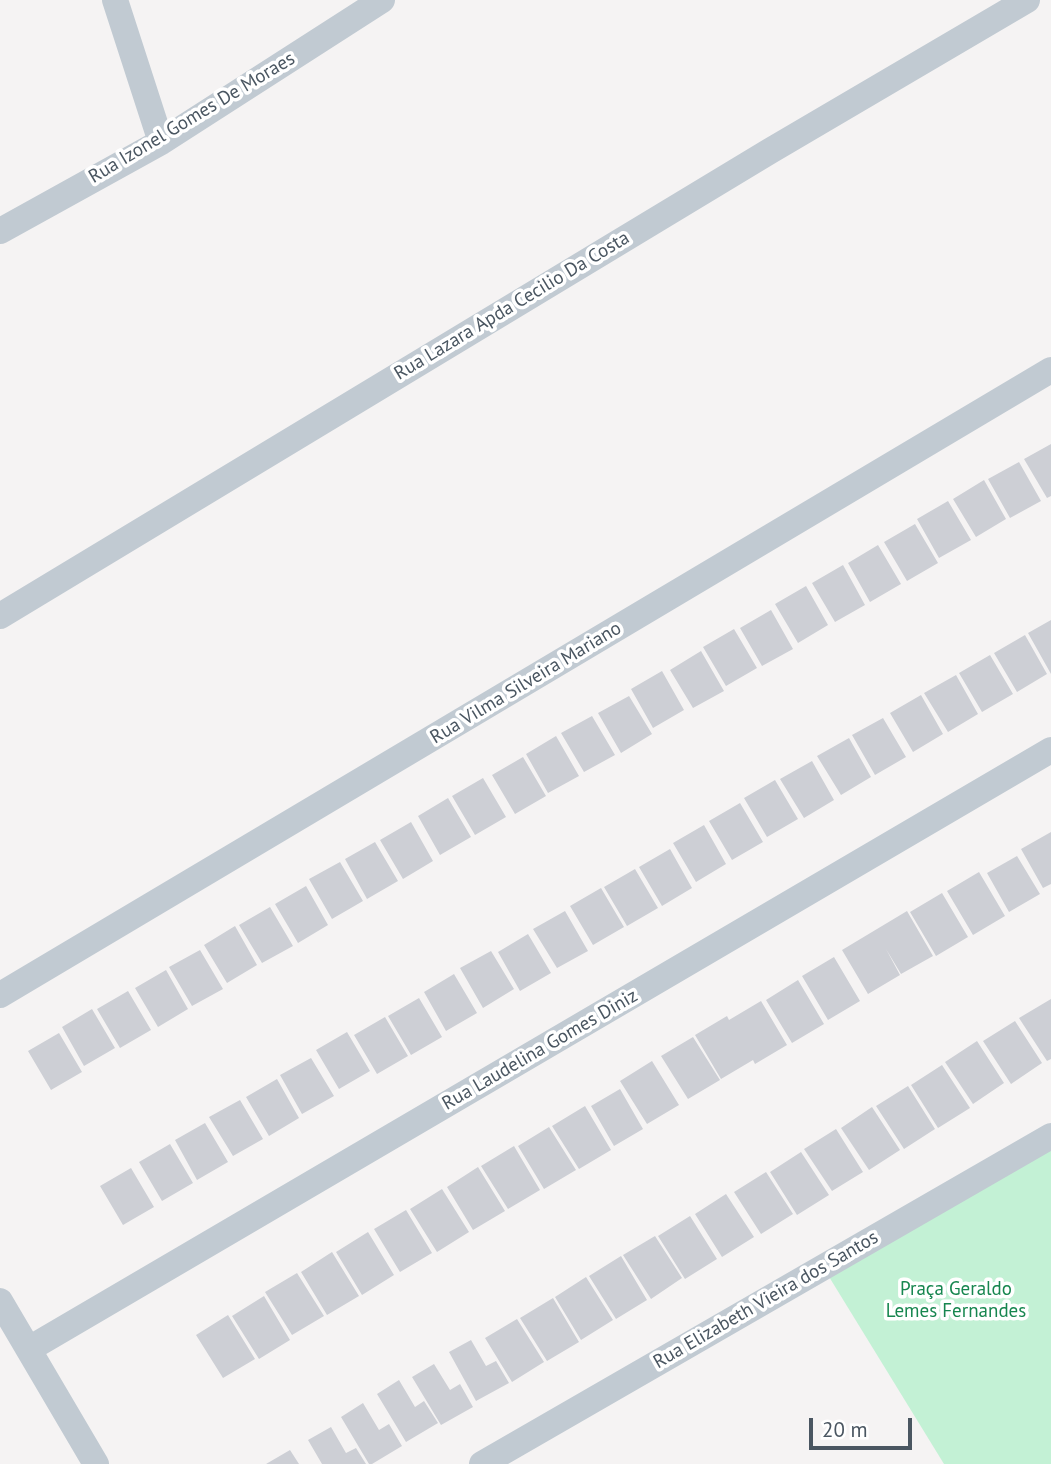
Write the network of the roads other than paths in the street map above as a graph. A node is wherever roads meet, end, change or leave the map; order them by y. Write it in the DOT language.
graph roads {
  1 [pos="115,0"];
  2 [pos="382,0"];
  3 [pos="1027,0"];
  4 [pos="161,142"];
  5 [pos="0,231"];
  6 [pos="1051,370"];
  7 [pos="0,616"];
  8 [pos="1051,750"];
  9 [pos="0,995"];
  10 [pos="1051,1136"];
  11 [pos="0,1301"];
  12 [pos="29,1349"];
  13 [pos="96,1464"];
  14 [pos="482,1464"];
  1 -- 4 [label="street"];
  2 -- 4 [label="street, Rua Izonel Gomes De Moraes"];
  3 -- 7 [label="street, Rua Lazara Apda Cecilio Da Costa"];
  4 -- 5 [label="street, Rua Izonel Gomes De Moraes"];
  6 -- 9 [label="street, Rua Vilma Silveira Mariano"];
  8 -- 12 [label="street, Rua Laudelina Gomes Diniz"];
  10 -- 14 [label="street, Rua Elizabeth Vieira dos Santos"];
  11 -- 12 [label="street"];
  12 -- 13 [label="street"];
}
